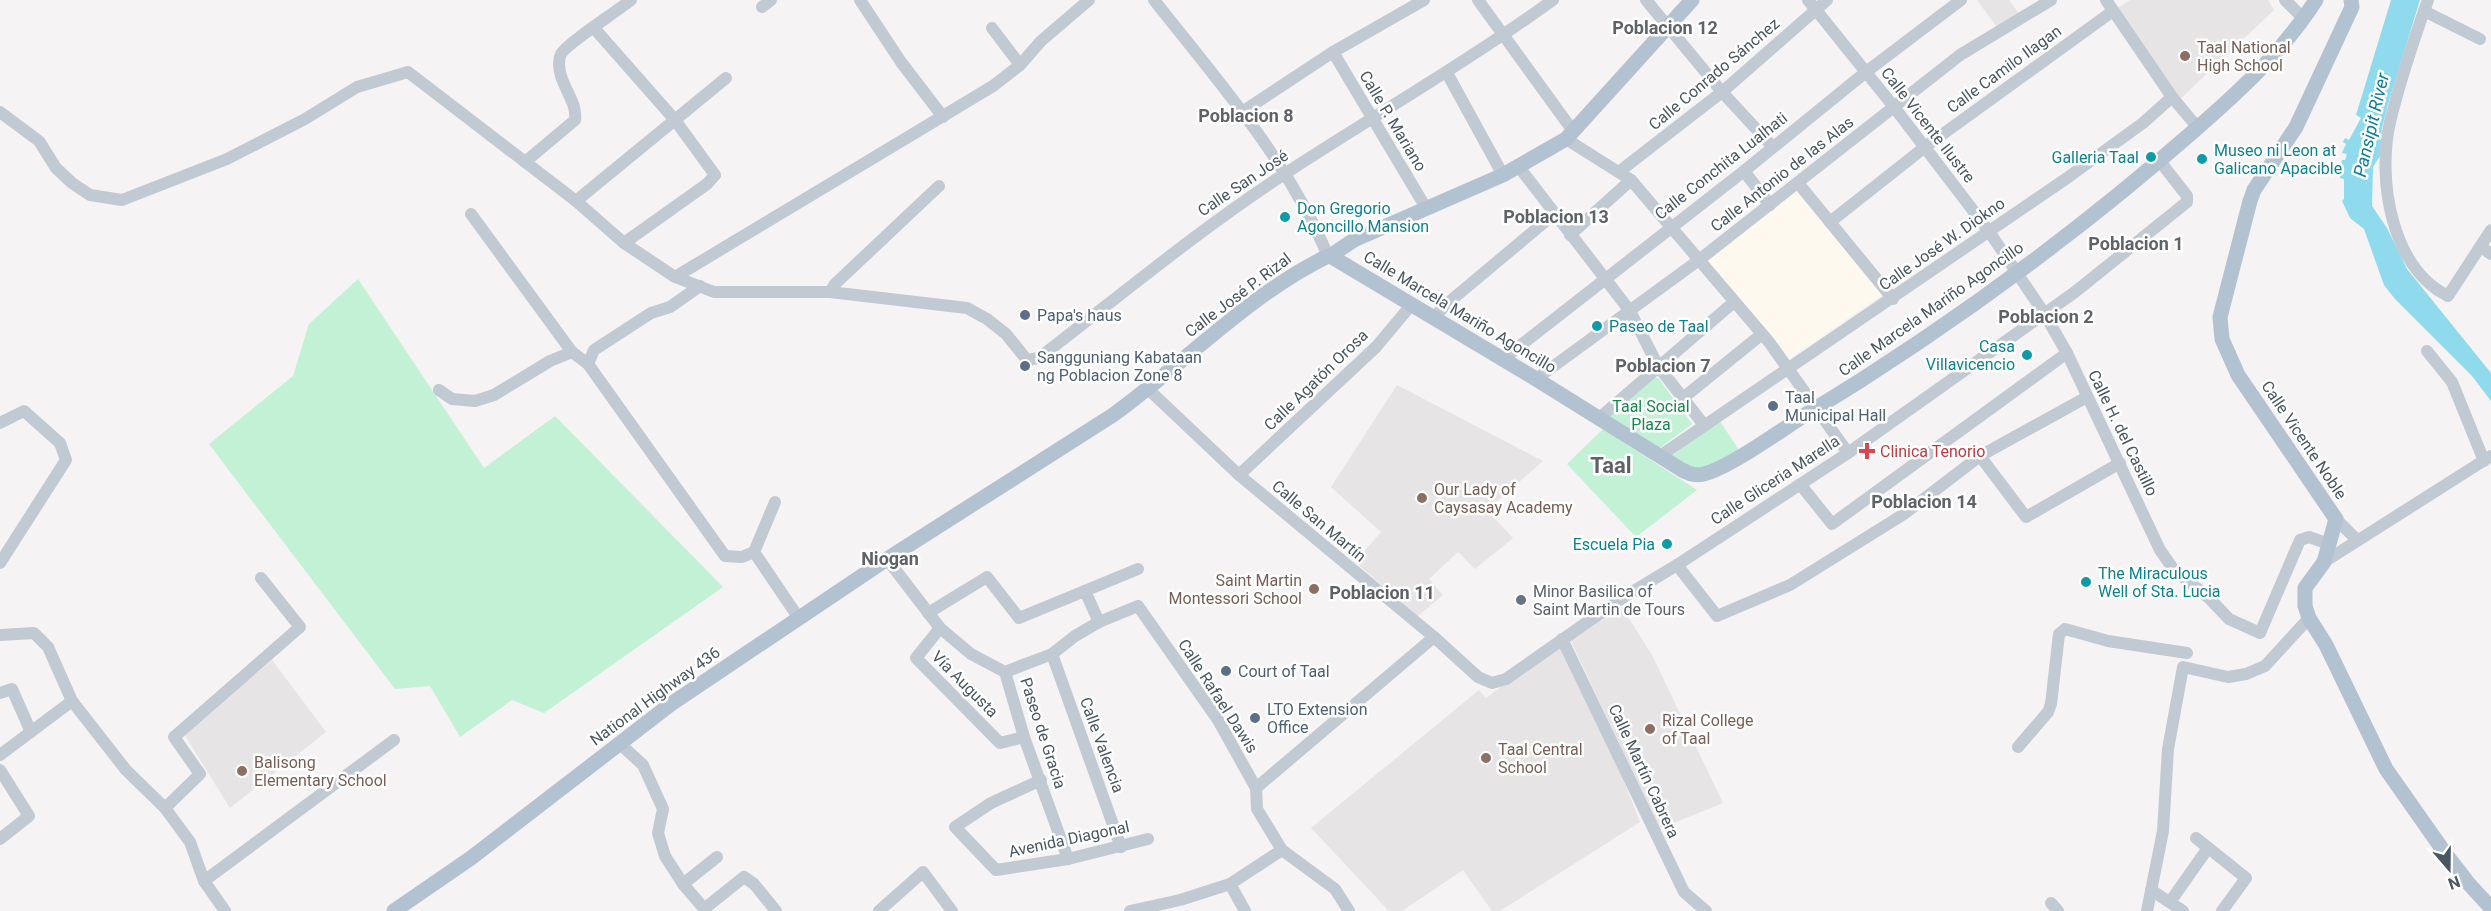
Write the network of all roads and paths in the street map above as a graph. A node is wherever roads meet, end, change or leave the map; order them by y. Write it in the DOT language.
graph roads {
  1 [pos="632,0"];
  2 [pos="1089,0"];
  3 [pos="1154,0"];
  4 [pos="1424,0"];
  5 [pos="1478,0"];
  6 [pos="1553,0"];
  7 [pos="1646,0"];
  8 [pos="1692,0"];
  9 [pos="1827,0"];
  10 [pos="1961,0"];
  11 [pos="2050,0"];
  12 [pos="2106,0"];
  13 [pos="2285,0"];
  14 [pos="2316,0"];
  15 [pos="2351,0"];
  16 [pos="864,2"];
  17 [pos="1812,4"];
  18 [pos="2426,6"];
  19 [pos="2113,11"];
  20 [pos="2304,19"];
  21 [pos="1666,26"];
  22 [pos="594,28"];
  23 [pos="992,28"];
  24 [pos="1503,36"];
  25 [pos="2480,39"];
  26 [pos="1333,52"];
  27 [pos="1020,65"];
  28 [pos="1866,72"];
  29 [pos="1447,73"];
  30 [pos="726,78"];
  31 [pos="1722,92"];
  32 [pos="2172,97"];
  33 [pos="1894,107"];
  34 [pos="0,112"];
  35 [pos="1242,112"];
  36 [pos="943,117"];
  37 [pos="1372,119"];
  38 [pos="675,120"];
  39 [pos="2198,128"];
  40 [pos="1569,135"];
  41 [pos="1772,146"];
  42 [pos="1925,147"];
  43 [pos="2159,160"];
  44 [pos="525,162"];
  45 [pos="1519,167"];
  46 [pos="1620,171"];
  47 [pos="1744,171"];
  48 [pos="1286,173"];
  49 [pos="1503,175"];
  50 [pos="1631,180"];
  51 [pos="1798,183"];
  52 [pos="939,186"];
  53 [pos="576,201"];
  54 [pos="1770,205"];
  55 [pos="1426,208"];
  56 [pos="471,214"];
  57 [pos="1553,214"];
  58 [pos="1830,222"];
  59 [pos="1671,226"];
  60 [pos="1988,230"];
  61 [pos="2491,231"];
  62 [pos="1570,235"];
  63 [pos="624,243"];
  64 [pos="2486,250"];
  65 [pos="1330,257"];
  66 [pos="1699,260"];
  67 [pos="2017,273"];
  68 [pos="675,277"];
  69 [pos="1604,279"];
  70 [pos="700,286"];
  71 [pos="830,292"];
  72 [pos="1893,298"];
  73 [pos="1734,302"];
  74 [pos="1412,304"];
  75 [pos="1630,310"];
  76 [pos="2044,314"];
  77 [pos="1434,317"];
  78 [pos="1762,334"];
  79 [pos="2427,351"];
  80 [pos="572,352"];
  81 [pos="2067,353"];
  82 [pos="1503,358"];
  83 [pos="588,364"];
  84 [pos="1658,366"];
  85 [pos="1789,369"];
  86 [pos="1536,379"];
  87 [pos="1148,389"];
  88 [pos="439,390"];
  89 [pos="1683,398"];
  90 [pos="2087,398"];
  91 [pos="1817,408"];
  92 [pos="1598,419"];
  93 [pos="0,423"];
  94 [pos="1704,425"];
  95 [pos="1848,453"];
  96 [pos="1660,456"];
  97 [pos="1980,456"];
  98 [pos="2487,458"];
  99 [pos="2120,463"];
  100 [pos="1239,475"];
  101 [pos="1800,484"];
  102 [pos="775,502"];
  103 [pos="2336,519"];
  104 [pos="946,521"];
  105 [pos="2357,540"];
  106 [pos="2329,544"];
  107 [pos="754,552"];
  108 [pos="887,559"];
  109 [pos="0,562"];
  110 [pos="2324,562"];
  111 [pos="1677,565"];
  112 [pos="1138,569"];
  113 [pos="261,579"];
  114 [pos="1085,591"];
  115 [pos="928,613"];
  116 [pos="798,617"];
  117 [pos="2309,618"];
  118 [pos="1099,622"];
  119 [pos="940,628"];
  120 [pos="0,634"];
  121 [pos="1434,637"];
  122 [pos="1562,639"];
  123 [pos="1052,654"];
  124 [pos="2183,667"];
  125 [pos="1005,672"];
  126 [pos="1506,679"];
  127 [pos="0,693"];
  128 [pos="72,701"];
  129 [pos="31,732"];
  130 [pos="1024,737"];
  131 [pos="394,740"];
  132 [pos="620,744"];
  133 [pos="2018,747"];
  134 [pos="0,755"];
  135 [pos="0,770"];
  136 [pos="1041,780"];
  137 [pos="1256,788"];
  138 [pos="165,808"];
  139 [pos="0,838"];
  140 [pos="2196,838"];
  141 [pos="1148,839"];
  142 [pos="1121,847"];
  143 [pos="2208,848"];
  144 [pos="1282,850"];
  145 [pos="717,857"];
  146 [pos="1068,859"];
  147 [pos="204,881"];
  148 [pos="683,884"];
  149 [pos="1230,884"];
  150 [pos="2151,890"];
  151 [pos="2170,902"];
  152 [pos="2491,908"];
  153 [pos="705,910"];
  154 [pos="225,911"];
  155 [pos="394,911"];
  156 [pos="776,911"];
  157 [pos="879,911"];
  158 [pos="952,911"];
  159 [pos="1130,911"];
  160 [pos="1245,911"];
  161 [pos="1349,911"];
  162 [pos="1706,911"];
  163 [pos="2147,911"];
  164 [pos="2183,911"];
  165 [pos="2222,911"];
  1 -- 22 [label="street"];
  2 -- 27 [label="street"];
  3 -- 35 [label="street"];
  4 -- 26 [label="street"];
  5 -- 24 [label="street"];
  6 -- 24 [label="street, Calle San José"];
  7 -- 21 [label="street"];
  8 -- 21 [label="main road, Calle José P. Rizal"];
  9 -- 17 [label="street, Calle Conrado Sánchez"];
  10 -- 28 [label="street, Calle Conchita Lualhati"];
  11 -- 33 [label="street, Calle Antonio de las Alas"];
  12 -- 19 [label="street"];
  13 -- 20 [label="street"];
  14 -- 20 [label="main road, Calle Marcela Mariño Agoncillo"];
  15 -- 103 [label="main road, Calle Vicente Noble"];
  16 -- 36 [label="street"];
  17 -- 28 [label="street, Calle Vicente Ilustre"];
  17 -- 31 [label="street, Calle Conrado Sánchez"];
  18 -- 25 [label="street"];
  18 -- 64 [label="street"];
  19 -- 32 [label="street"];
  19 -- 42 [label="street, Calle Camilo Ilagan"];
  20 -- 39 [label="main road, Calle Marcela Mariño Agoncillo"];
  21 -- 31 [label="street"];
  21 -- 40 [label="main road, Calle José P. Rizal"];
  22 -- 38 [label="street"];
  22 -- 44 [label="street"];
  23 -- 27 [label="street"];
  24 -- 29 [label="street, Calle San José"];
  24 -- 40 [label="street"];
  26 -- 35 [label="street"];
  26 -- 37 [label="street, Calle P. Mariano"];
  27 -- 36 [label="street"];
  28 -- 33 [label="street, Calle Vicente Ilustre"];
  28 -- 41 [label="street, Calle Conchita Lualhati"];
  29 -- 37 [label="street, Calle San José"];
  29 -- 49 [label="street"];
  30 -- 38 [label="street"];
  31 -- 41 [label="street"];
  31 -- 46 [label="street, Calle Conrado Sánchez"];
  32 -- 39 [label="street"];
  32 -- 60 [label="street, Calle José W. Diokno"];
  33 -- 42 [label="street, Calle Vicente Ilustre"];
  33 -- 51 [label="street, Calle Antonio de las Alas"];
  34 -- 44 [label="street"];
  35 -- 48 [label="street"];
  36 -- 68 [label="street"];
  37 -- 48 [label="street, Calle San José"];
  37 -- 55 [label="street, Calle P. Mariano"];
  38 -- 53 [label="street"];
  38 -- 63 [label="street"];
  39 -- 43 [label="main road, Calle Marcela Mariño Agoncillo"];
  40 -- 45 [label="main road, Calle José P. Rizal"];
  40 -- 46 [label="street"];
  41 -- 47 [label="street, Calle Conchita Lualhati"];
  42 -- 58 [label="street, Calle Camilo Ilagan"];
  42 -- 60 [label="street, Calle Vicente Ilustre"];
  43 -- 67 [label="main road, Calle Marcela Mariño Agoncillo"];
  43 -- 76 [label="street, Calle Gliceria Marella"];
  44 -- 53 [label="street"];
  45 -- 49 [label="main road, Calle José P. Rizal"];
  45 -- 57 [label="street"];
  46 -- 50 [label="street"];
  47 -- 54 [label="street"];
  47 -- 59 [label="street, Calle Conchita Lualhati"];
  48 -- 65 [label="street"];
  48 -- 71 [label="street, Calle San José"];
  49 -- 55 [label="main road, Calle José P. Rizal"];
  50 -- 59 [label="street"];
  50 -- 62 [label="street"];
  51 -- 54 [label="street, Calle Antonio de las Alas"];
  51 -- 58 [label="street"];
  52 -- 71 [label="street"];
  53 -- 63 [label="street"];
  54 -- 66 [label="street, Calle Antonio de las Alas"];
  55 -- 65 [label="main road, Calle José P. Rizal"];
  56 -- 80 [label="street"];
  57 -- 62 [label="street"];
  57 -- 77 [label="street"];
  58 -- 72 [label="street"];
  59 -- 66 [label="street"];
  59 -- 69 [label="street, Calle Conchita Lualhati"];
  60 -- 67 [label="street, Calle Vicente Ilustre"];
  60 -- 72 [label="street, Calle José W. Diokno"];
  61 -- 64 [label="street"];
  62 -- 69 [label="street"];
  63 -- 68 [label="street"];
  65 -- 74 [label="main road, Calle Marcela Mariño Agoncillo"];
  65 -- 87 [label="main road, Calle José P. Rizal"];
  66 -- 73 [label="street"];
  66 -- 75 [label="street, Calle Antonio de las Alas"];
  67 -- 76 [label="street, Calle H. del Castillo"];
  67 -- 91 [label="main road, Calle Marcela Mariño Agoncillo"];
  68 -- 70 [label="street"];
  69 -- 75 [label="street"];
  69 -- 82 [label="street, Calle Conchita Lualhati"];
  70 -- 71 [label="street"];
  70 -- 83 [label="street"];
  72 -- 85 [label="street, Calle José W. Diokno"];
  73 -- 78 [label="street"];
  73 -- 84 [label="street"];
  74 -- 77 [label="main road, Calle Marcela Mariño Agoncillo"];
  74 -- 100 [label="street, Calle Agatón Orosa"];
  75 -- 84 [label="street"];
  75 -- 86 [label="street, Calle Antonio de las Alas"];
  76 -- 81 [label="street, Calle H. del Castillo"];
  76 -- 95 [label="street, Calle Gliceria Marella"];
  77 -- 82 [label="main road, Calle Marcela Mariño Agoncillo"];
  78 -- 85 [label="street"];
  78 -- 89 [label="street"];
  79 -- 98 [label="street"];
  80 -- 83 [label="street"];
  80 -- 88 [label="street"];
  81 -- 90 [label="street, Calle H. del Castillo"];
  81 -- 101 [label="street"];
  82 -- 86 [label="main road, Calle Marcela Mariño Agoncillo"];
  83 -- 107 [label="street"];
  84 -- 89 [label="street"];
  84 -- 92 [label="street"];
  85 -- 91 [label="street"];
  85 -- 94 [label="street, Calle José W. Diokno"];
  86 -- 92 [label="main road, Calle Marcela Mariño Agoncillo"];
  87 -- 100 [label="street, Calle San Martín"];
  87 -- 104 [label="main road, Calle José P. Rizal"];
  89 -- 94 [label="street"];
  90 -- 97 [label="street"];
  90 -- 99 [label="street, Calle H. del Castillo"];
  91 -- 95 [label="street"];
  91 -- 96 [label="main road, Calle Marcela Mariño Agoncillo"];
  92 -- 96 [label="main road, Calle Marcela Mariño Agoncillo"];
  93 -- 109 [label="street"];
  94 -- 96 [label="street, Calle José W. Diokno"];
  95 -- 101 [label="street, Calle Gliceria Marella"];
  97 -- 99 [label="street"];
  97 -- 111 [label="street"];
  98 -- 105 [label="street"];
  99 -- 106 [label="street, Calle H. del Castillo"];
  100 -- 121 [label="street, Calle San Martín"];
  101 -- 111 [label="street, Calle Gliceria Marella"];
  102 -- 107 [label="street"];
  103 -- 105 [label="street"];
  103 -- 106 [label="main road, Calle Vicente Noble"];
  104 -- 108 [label="main road, National Highway 436"];
  105 -- 110 [label="street"];
  106 -- 110 [label="main road, Calle Vicente Noble"];
  107 -- 116 [label="street"];
  108 -- 115 [label="street, Paseo de Gracia"];
  108 -- 116 [label="main road, National Highway 436"];
  110 -- 117 [label="main road, Calle Vicente Noble"];
  111 -- 122 [label="street, Calle Gliceria Marella"];
  112 -- 114 [label="street"];
  113 -- 138 [label="street"];
  114 -- 115 [label="street"];
  114 -- 118 [label="street"];
  115 -- 119 [label="street, Paseo de Gracia"];
  116 -- 132 [label="main road, National Highway 436"];
  117 -- 124 [label="street"];
  117 -- 152 [label="main road, Calle Vicente Noble"];
  118 -- 123 [label="street, Calle Rafael Dawis"];
  118 -- 137 [label="street, Calle Rafael Dawis"];
  119 -- 125 [label="street, Paseo de Gracia"];
  119 -- 130 [label="street, Vía Augusta"];
  120 -- 128 [label="street"];
  121 -- 126 [label="street, Calle San Martín"];
  121 -- 137 [label="street"];
  122 -- 126 [label="street, Calle Gliceria Marella"];
  122 -- 162 [label="street, Calle Martín Cabrera"];
  123 -- 125 [label="street, Calle Rafael Dawis"];
  123 -- 142 [label="street, Calle Valencia"];
  124 -- 133 [label="street"];
  124 -- 150 [label="street"];
  125 -- 130 [label="street, Paseo de Gracia"];
  127 -- 129 [label="street"];
  128 -- 129 [label="street"];
  128 -- 138 [label="street"];
  129 -- 134 [label="street"];
  130 -- 136 [label="street, Paseo de Gracia"];
  131 -- 147 [label="street"];
  132 -- 148 [label="street"];
  132 -- 155 [label="main road, National Highway 436"];
  135 -- 139 [label="street"];
  136 -- 146 [label="street, Paseo de Gracia"];
  136 -- 146 [label="street, Avenida Diagonal"];
  137 -- 144 [label="street"];
  138 -- 147 [label="street"];
  140 -- 143 [label="street"];
  141 -- 142 [label="street, Avenida Diagonal"];
  142 -- 146 [label="street, Avenida Diagonal"];
  143 -- 151 [label="street"];
  143 -- 165 [label="street"];
  144 -- 149 [label="street"];
  144 -- 161 [label="street"];
  145 -- 148 [label="street"];
  147 -- 154 [label="street"];
  148 -- 153 [label="street"];
  149 -- 159 [label="street"];
  149 -- 160 [label="street"];
  150 -- 151 [label="street"];
  150 -- 163 [label="street"];
  151 -- 164 [label="street"];
  153 -- 156 [label="street"];
  157 -- 158 [label="street"];
}
